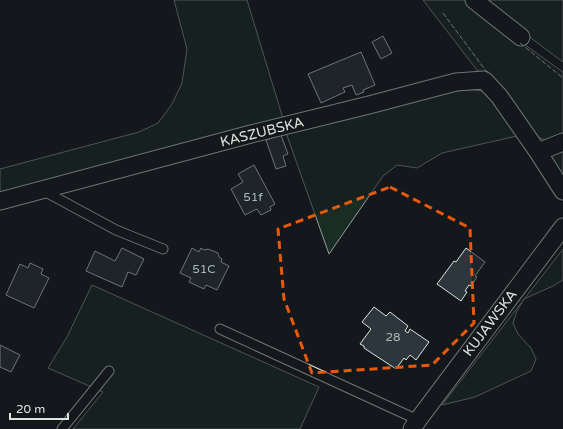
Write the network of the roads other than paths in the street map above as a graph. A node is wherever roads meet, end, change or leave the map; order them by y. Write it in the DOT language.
graph roads {
  1 [pos="474,0"];
  2 [pos="521,37"];
  3 [pos="563,142"];
  4 [pos="538,152"];
  5 [pos="42,190"];
  6 [pos="563,191"];
  7 [pos="0,201"];
  8 [pos="563,227"];
  9 [pos="163,249"];
  10 [pos="220,329"];
  11 [pos="109,371"];
  12 [pos="415,424"];
  13 [pos="62,429"];
  1 -- 2 [label="street"];
  3 -- 4 [label="street"];
  4 -- 5 [label="street, KASZUBSKA"];
  4 -- 6 [label="street"];
  5 -- 7 [label="street, KASZUBSKA"];
  5 -- 9 [label="lane"];
  8 -- 12 [label="street, KUJAWSKA"];
  10 -- 12 [label="lane, KUJAWSKA"];
  11 -- 13 [label="lane"];
}
